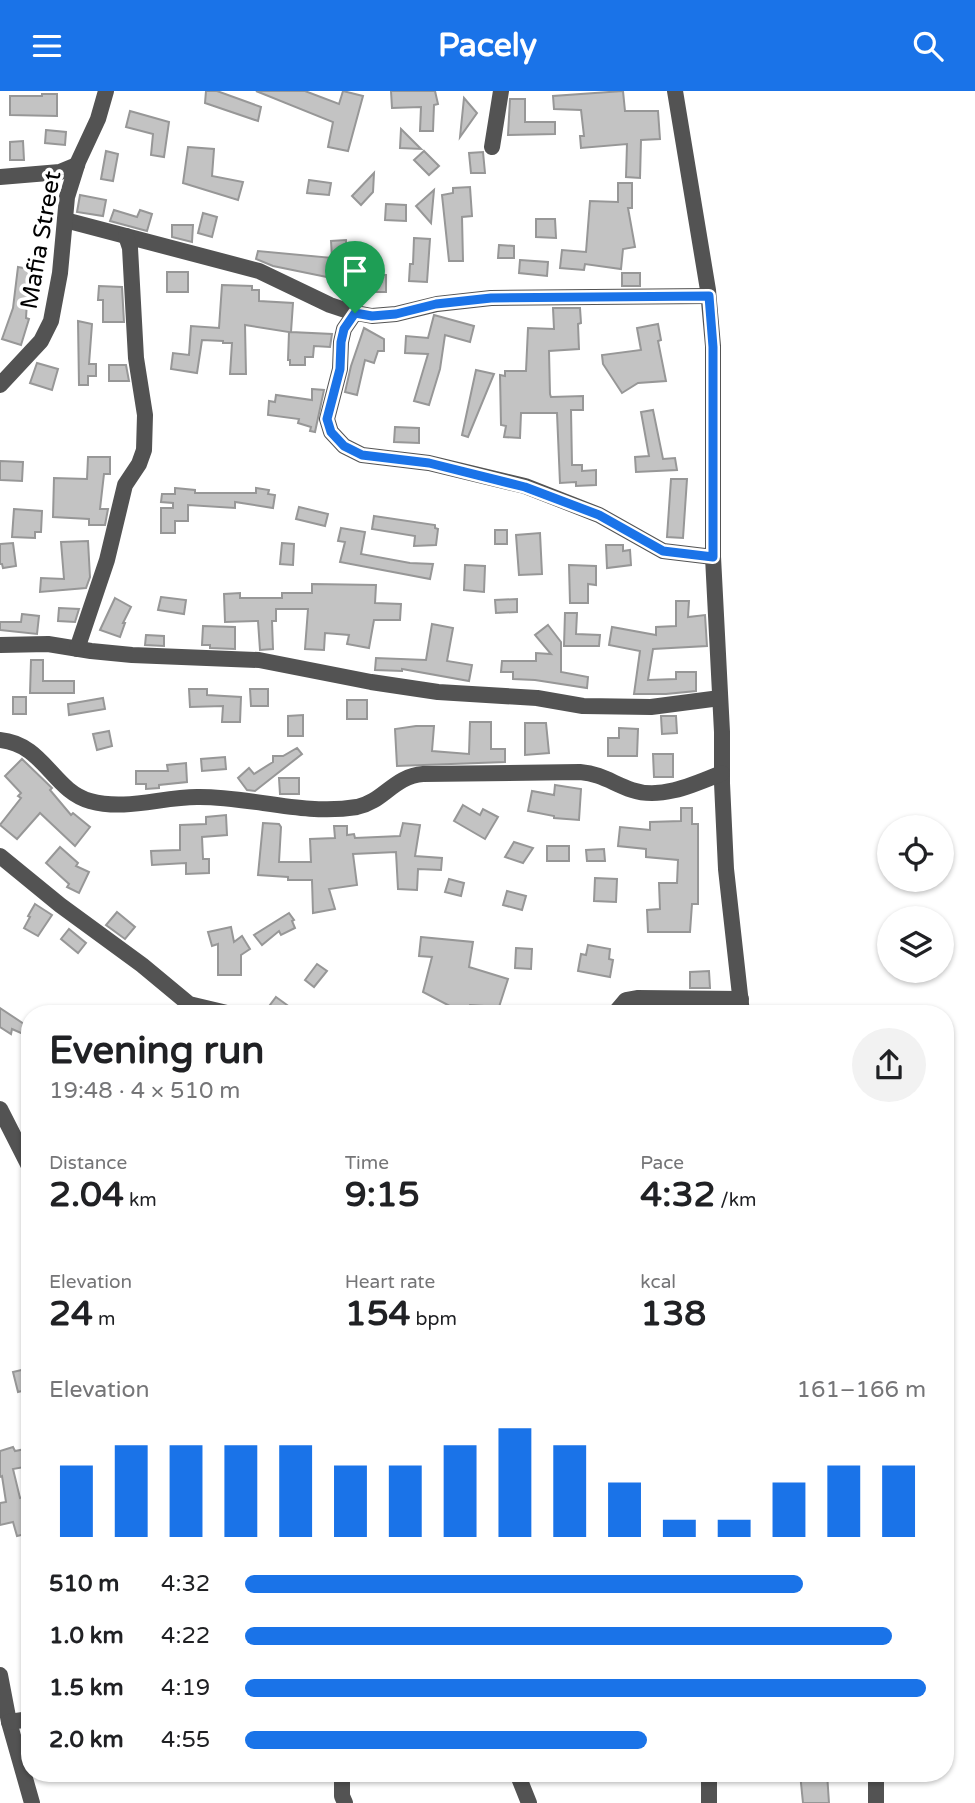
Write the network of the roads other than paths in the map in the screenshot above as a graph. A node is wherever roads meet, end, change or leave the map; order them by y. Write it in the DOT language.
graph roads {
  1 [pos="106,91"];
  2 [pos="501,91"];
  3 [pos="675,91"];
  4 [pos="492,147"];
  5 [pos="77,165"];
  6 [pos="0,177"];
  7 [pos="65,220"];
  8 [pos="126,236"];
  9 [pos="709,296"];
  10 [pos="355,313"];
  11 [pos="0,385"];
  12 [pos="713,557"];
  13 [pos="0,645"];
  14 [pos="77,649"];
  15 [pos="720,698"];
  16 [pos="0,740"];
  17 [pos="722,773"];
  18 [pos="0,856"];
  19 [pos="193,1005"];
  20 [pos="621,1005"];
  21 [pos="729,1005"];
  22 [pos="742,1005"];
  23 [pos="0,1109"];
  24 [pos="21,1150"];
  25 [pos="0,1675"];
  26 [pos="21,1720"];
  27 [pos="9,1722"];
  28 [pos="21,1764"];
  29 [pos="26,1782"];
  30 [pos="342,1782"];
  31 [pos="521,1782"];
  32 [pos="709,1782"];
  33 [pos="876,1782"];
  34 [pos="32,1803"];
  35 [pos="345,1803"];
  36 [pos="529,1803"];
  37 [pos="709,1803"];
  38 [pos="876,1803"];
  1 -- 5 [label="street, Mafia Street"];
  2 -- 4 [label="street"];
  3 -- 9 [label="street"];
  5 -- 6 [label="street"];
  5 -- 7 [label="street, Mafia Street"];
  7 -- 8 [label="street"];
  7 -- 11 [label="street, Mafia Street"];
  8 -- 10 [label="street"];
  8 -- 14 [label="street"];
  9 -- 10 [label="street"];
  9 -- 12 [label="street"];
  10 -- 12 [label="street"];
  12 -- 15 [label="street"];
  13 -- 14 [label="street"];
  14 -- 15 [label="street"];
  15 -- 17 [label="street"];
  16 -- 17 [label="street"];
  17 -- 22 [label="street"];
  18 -- 19 [label="street"];
  20 -- 21 [label="street"];
  23 -- 24 [label="street"];
  25 -- 27 [label="street"];
  26 -- 27 [label="street"];
  27 -- 28 [label="street"];
  29 -- 34 [label="street"];
  30 -- 35 [label="street"];
  31 -- 36 [label="street"];
  32 -- 37 [label="street"];
  33 -- 38 [label="street"];
}
